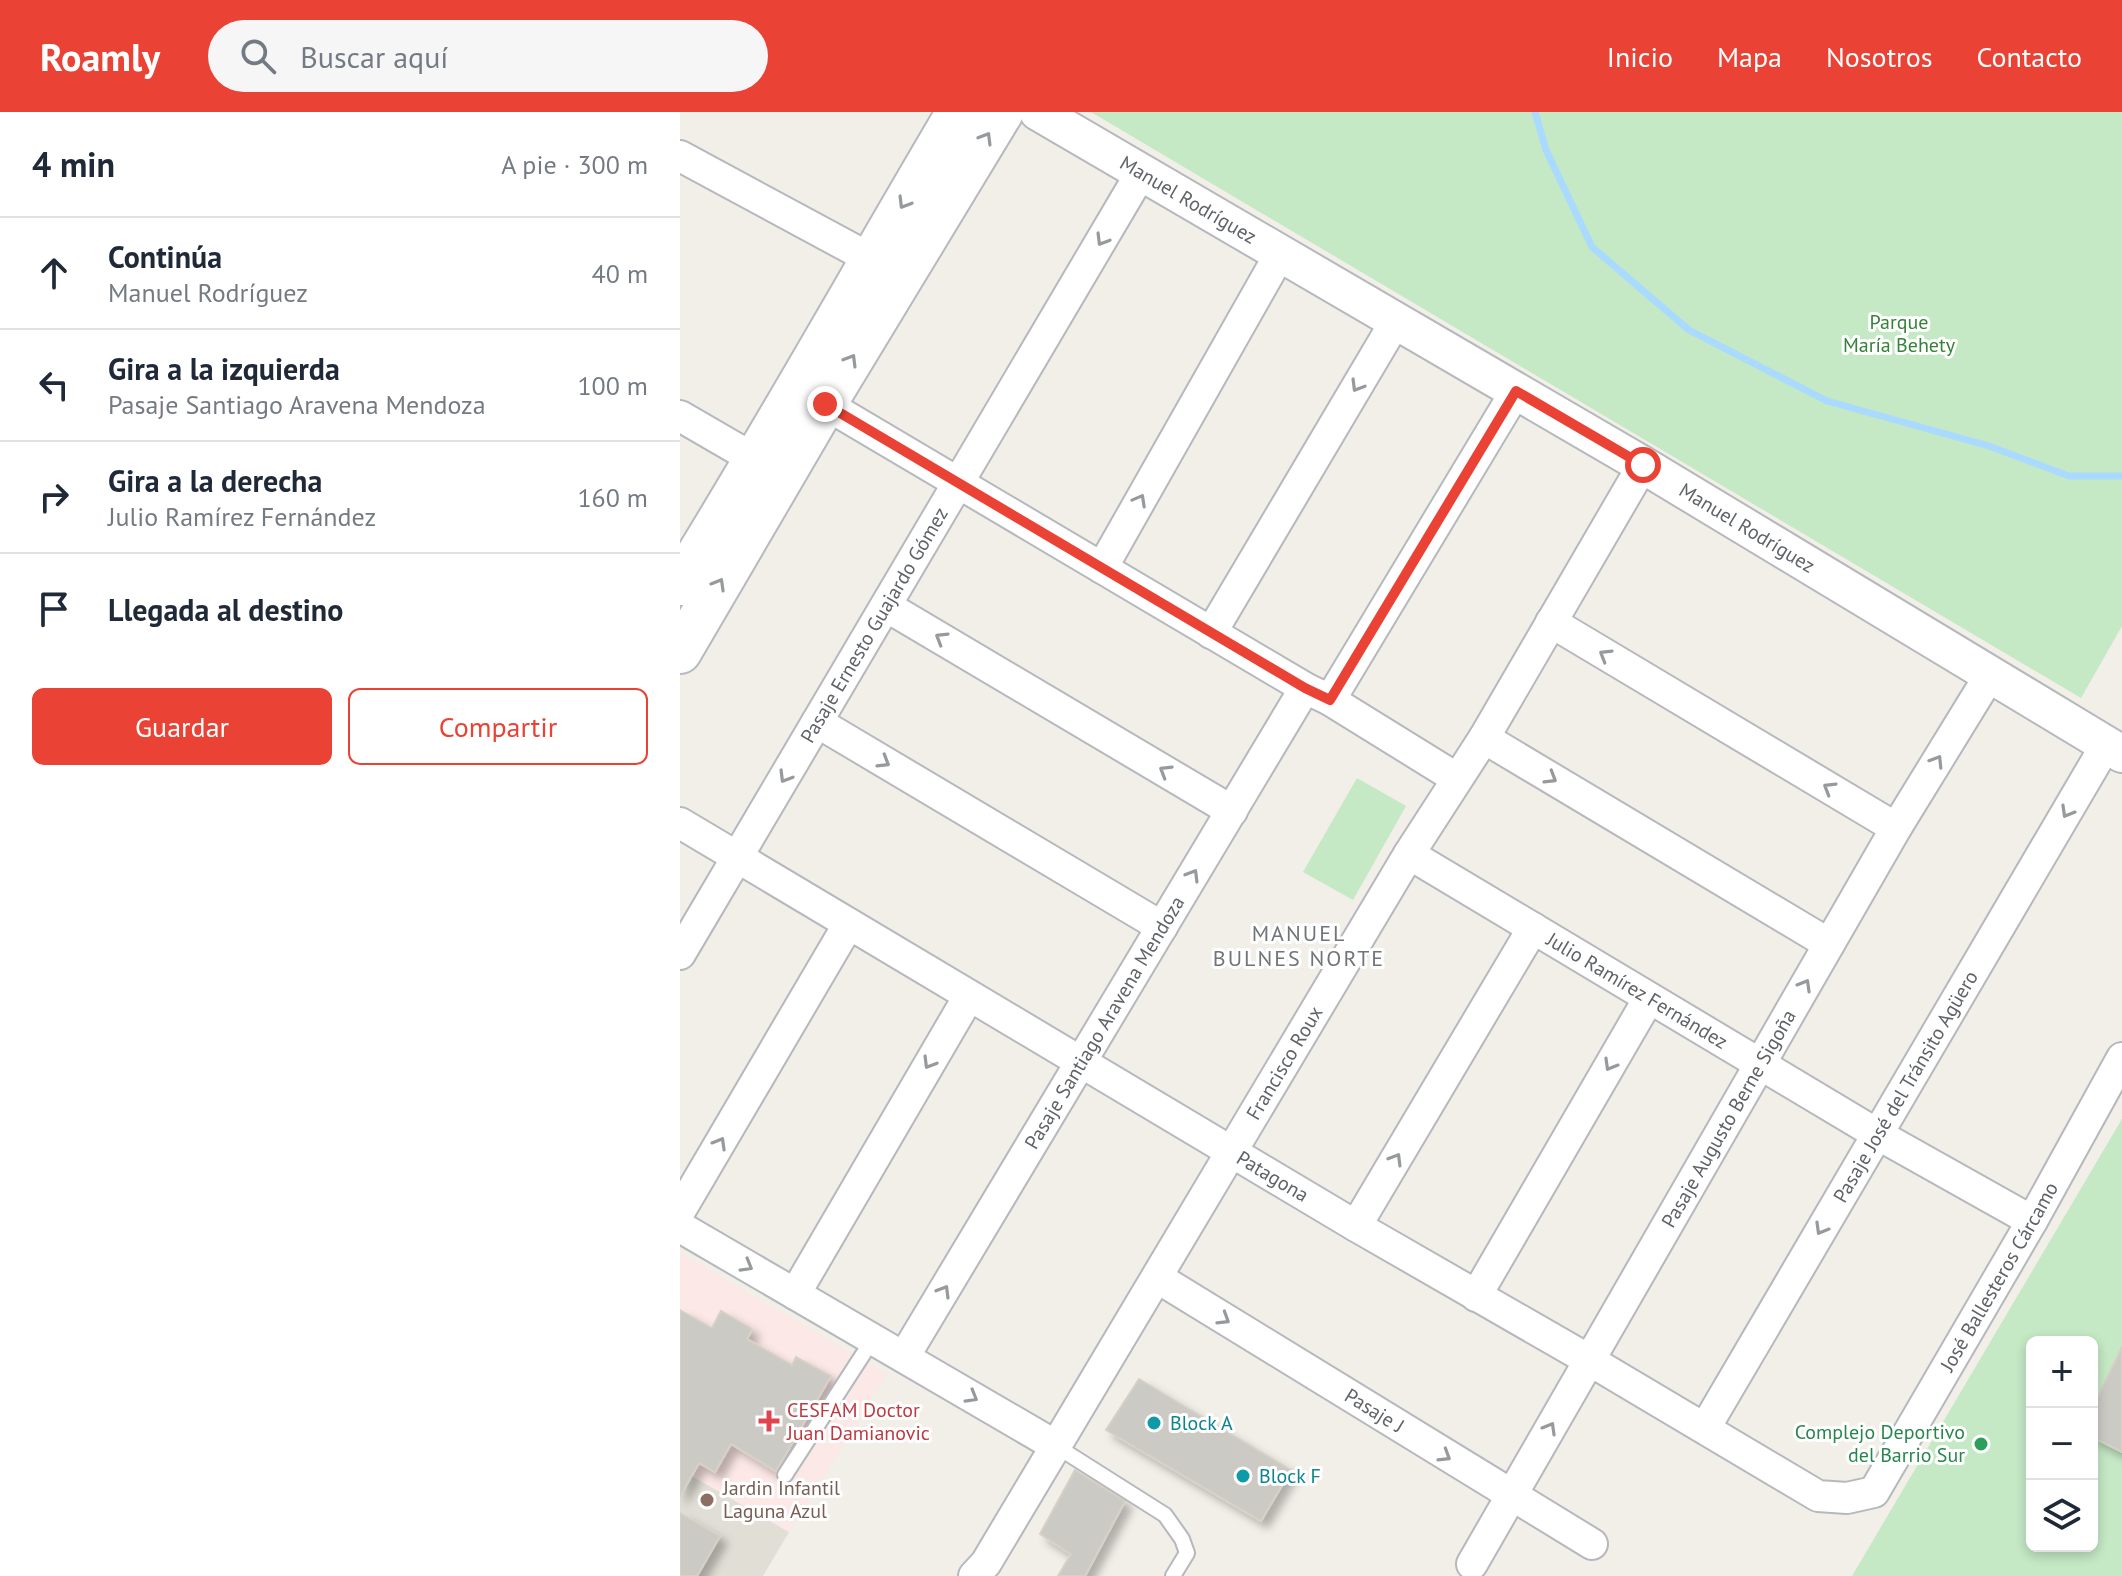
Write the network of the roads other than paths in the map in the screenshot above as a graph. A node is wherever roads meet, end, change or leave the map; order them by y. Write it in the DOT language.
graph roads {
  1 [pos="958,112"];
  2 [pos="1002,112"];
  3 [pos="1038,112"];
  4 [pos="680,156"];
  5 [pos="1141,173"];
  6 [pos="1280,254"];
  7 [pos="871,259"];
  8 [pos="1397,319"];
  9 [pos="1516,391"];
  10 [pos="825,404"];
  11 [pos="680,416"];
  12 [pos="756,460"];
  13 [pos="1643,465"];
  14 [pos="958,483"];
  15 [pos="1102,568"];
  16 [pos="680,584"];
  17 [pos="886,606"];
  18 [pos="1551,622"];
  19 [pos="1211,633"];
  20 [pos="680,652"];
  21 [pos="1990,675"];
  22 [pos="1317,694"];
  23 [pos="817,722"];
  24 [pos="1484,738"];
  25 [pos="2114,749"];
  26 [pos="1456,778"];
  27 [pos="1232,811"];
  28 [pos="680,823"];
  29 [pos="1896,828"];
  30 [pos="1409,854"];
  31 [pos="738,857"];
  32 [pos="848,925"];
  33 [pos="1162,927"];
  34 [pos="1533,928"];
  35 [pos="1829,944"];
  36 [pos="680,954"];
  37 [pos="969,996"];
  38 [pos="1649,998"];
  39 [pos="2122,1058"];
  40 [pos="1082,1062"];
  41 [pos="1759,1063"];
  42 [pos="1877,1134"];
  43 [pos="1231,1151"];
  44 [pos="680,1211"];
  45 [pos="2032,1221"];
  46 [pos="1356,1226"];
  47 [pos="680,1227"];
  48 [pos="1158,1278"];
  49 [pos="795,1294"];
  50 [pos="1476,1296"];
  51 [pos="873,1339"];
  52 [pos="904,1357"];
  53 [pos="1589,1360"];
  54 [pos="1705,1428"];
  55 [pos="1056,1446"];
  56 [pos="785,1475"];
  57 [pos="1874,1492"];
  58 [pos="1511,1496"];
  59 [pos="1592,1544"];
  60 [pos="1472,1564"];
  61 [pos="974,1576"];
  62 [pos="1173,1576"];
  1 -- 7 [label="main road, one-way"];
  10 -- 2 [label="main road, one-way"];
  3 -- 5 [label="street, Manuel Rodríguez"];
  4 -- 7 [label="street"];
  5 -- 6 [label="street, Manuel Rodríguez"];
  5 -- 14 [label="street, Pasaje Ernesto Guajardo Gómez, one-way"];
  6 -- 8 [label="street, Manuel Rodríguez"];
  15 -- 6 [label="street, one-way"];
  7 -- 12 [label="main road"];
  8 -- 9 [label="street, Manuel Rodríguez"];
  8 -- 19 [label="street, one-way"];
  9 -- 13 [label="street, Manuel Rodríguez"];
  9 -- 22 [label="street, Pasaje Santiago Aravena Mendoza"];
  10 -- 14 [label="street"];
  20 -- 10 [label="main road, one-way"];
  11 -- 12 [label="street"];
  12 -- 16 [label="main road"];
  13 -- 18 [label="street, Francisco Roux"];
  13 -- 21 [label="street, Manuel Rodríguez"];
  14 -- 15 [label="street"];
  14 -- 17 [label="street, Pasaje Ernesto Guajardo Gómez"];
  15 -- 19 [label="street"];
  17 -- 23 [label="street, Pasaje Ernesto Guajardo Gómez"];
  27 -- 17 [label="street, one-way"];
  18 -- 24 [label="street, Francisco Roux"];
  29 -- 18 [label="street, one-way"];
  19 -- 22 [label="street"];
  21 -- 25 [label="street, Manuel Rodríguez"];
  29 -- 21 [label="street, Pasaje Augusto Berne Sigoña, one-way"];
  22 -- 26 [label="street"];
  22 -- 27 [label="street, Pasaje Santiago Aravena Mendoza"];
  23 -- 31 [label="street, Pasaje Ernesto Guajardo Gómez, one-way"];
  23 -- 33 [label="street, one-way"];
  24 -- 26 [label="street, Francisco Roux"];
  24 -- 35 [label="street, one-way"];
  25 -- 42 [label="street, Pasaje José del Tránsito Agüero, one-way"];
  26 -- 30 [label="street, Francisco Roux"];
  33 -- 27 [label="street, Pasaje Santiago Aravena Mendoza, one-way"];
  28 -- 31 [label="street, Patagona"];
  29 -- 35 [label="street, Pasaje Augusto Berne Sigoña"];
  30 -- 34 [label="street, Julio Ramírez Fernández"];
  30 -- 43 [label="street, Francisco Roux"];
  31 -- 32 [label="street, Patagona"];
  31 -- 36 [label="street, Pasaje Ernesto Guajardo Gómez"];
  32 -- 37 [label="street, Patagona"];
  44 -- 32 [label="street, one-way"];
  33 -- 40 [label="street, Pasaje Santiago Aravena Mendoza"];
  34 -- 38 [label="street, Julio Ramírez Fernández"];
  46 -- 34 [label="street, one-way"];
  41 -- 35 [label="street, Pasaje Augusto Berne Sigoña, one-way"];
  37 -- 40 [label="street, Patagona"];
  37 -- 49 [label="street, one-way"];
  38 -- 41 [label="street, Julio Ramírez Fernández"];
  38 -- 50 [label="street, one-way"];
  39 -- 45 [label="street, José Ballesteros Cárcamo"];
  40 -- 43 [label="street, Patagona"];
  52 -- 40 [label="street, Pasaje Santiago Aravena Mendoza, one-way"];
  41 -- 42 [label="street, Julio Ramírez Fernández"];
  41 -- 53 [label="street, Pasaje Augusto Berne Sigoña"];
  42 -- 45 [label="street, Julio Ramírez Fernández"];
  42 -- 54 [label="street, Pasaje José del Tránsito Agüero, one-way"];
  43 -- 46 [label="street, Patagona"];
  43 -- 48 [label="street, Francisco Roux"];
  45 -- 57 [label="street, José Ballesteros Cárcamo"];
  46 -- 50 [label="street, Patagona"];
  47 -- 49 [label="street, one-way"];
  48 -- 55 [label="street, Francisco Roux"];
  48 -- 58 [label="street, Pasaje J, one-way"];
  49 -- 51 [label="street"];
  50 -- 53 [label="street, Patagona"];
  51 -- 52 [label="street"];
  51 -- 56 [label="lane"];
  52 -- 55 [label="street, one-way"];
  53 -- 54 [label="street, Patagona"];
  58 -- 53 [label="street, Pasaje Augusto Berne Sigoña, one-way"];
  54 -- 57 [label="street, Patagona"];
  55 -- 61 [label="street, Francisco Roux"];
  55 -- 62 [label="lane"];
  58 -- 59 [label="street, Pasaje J"];
  58 -- 60 [label="street, Pasaje Augusto Berne Sigoña"];
}
